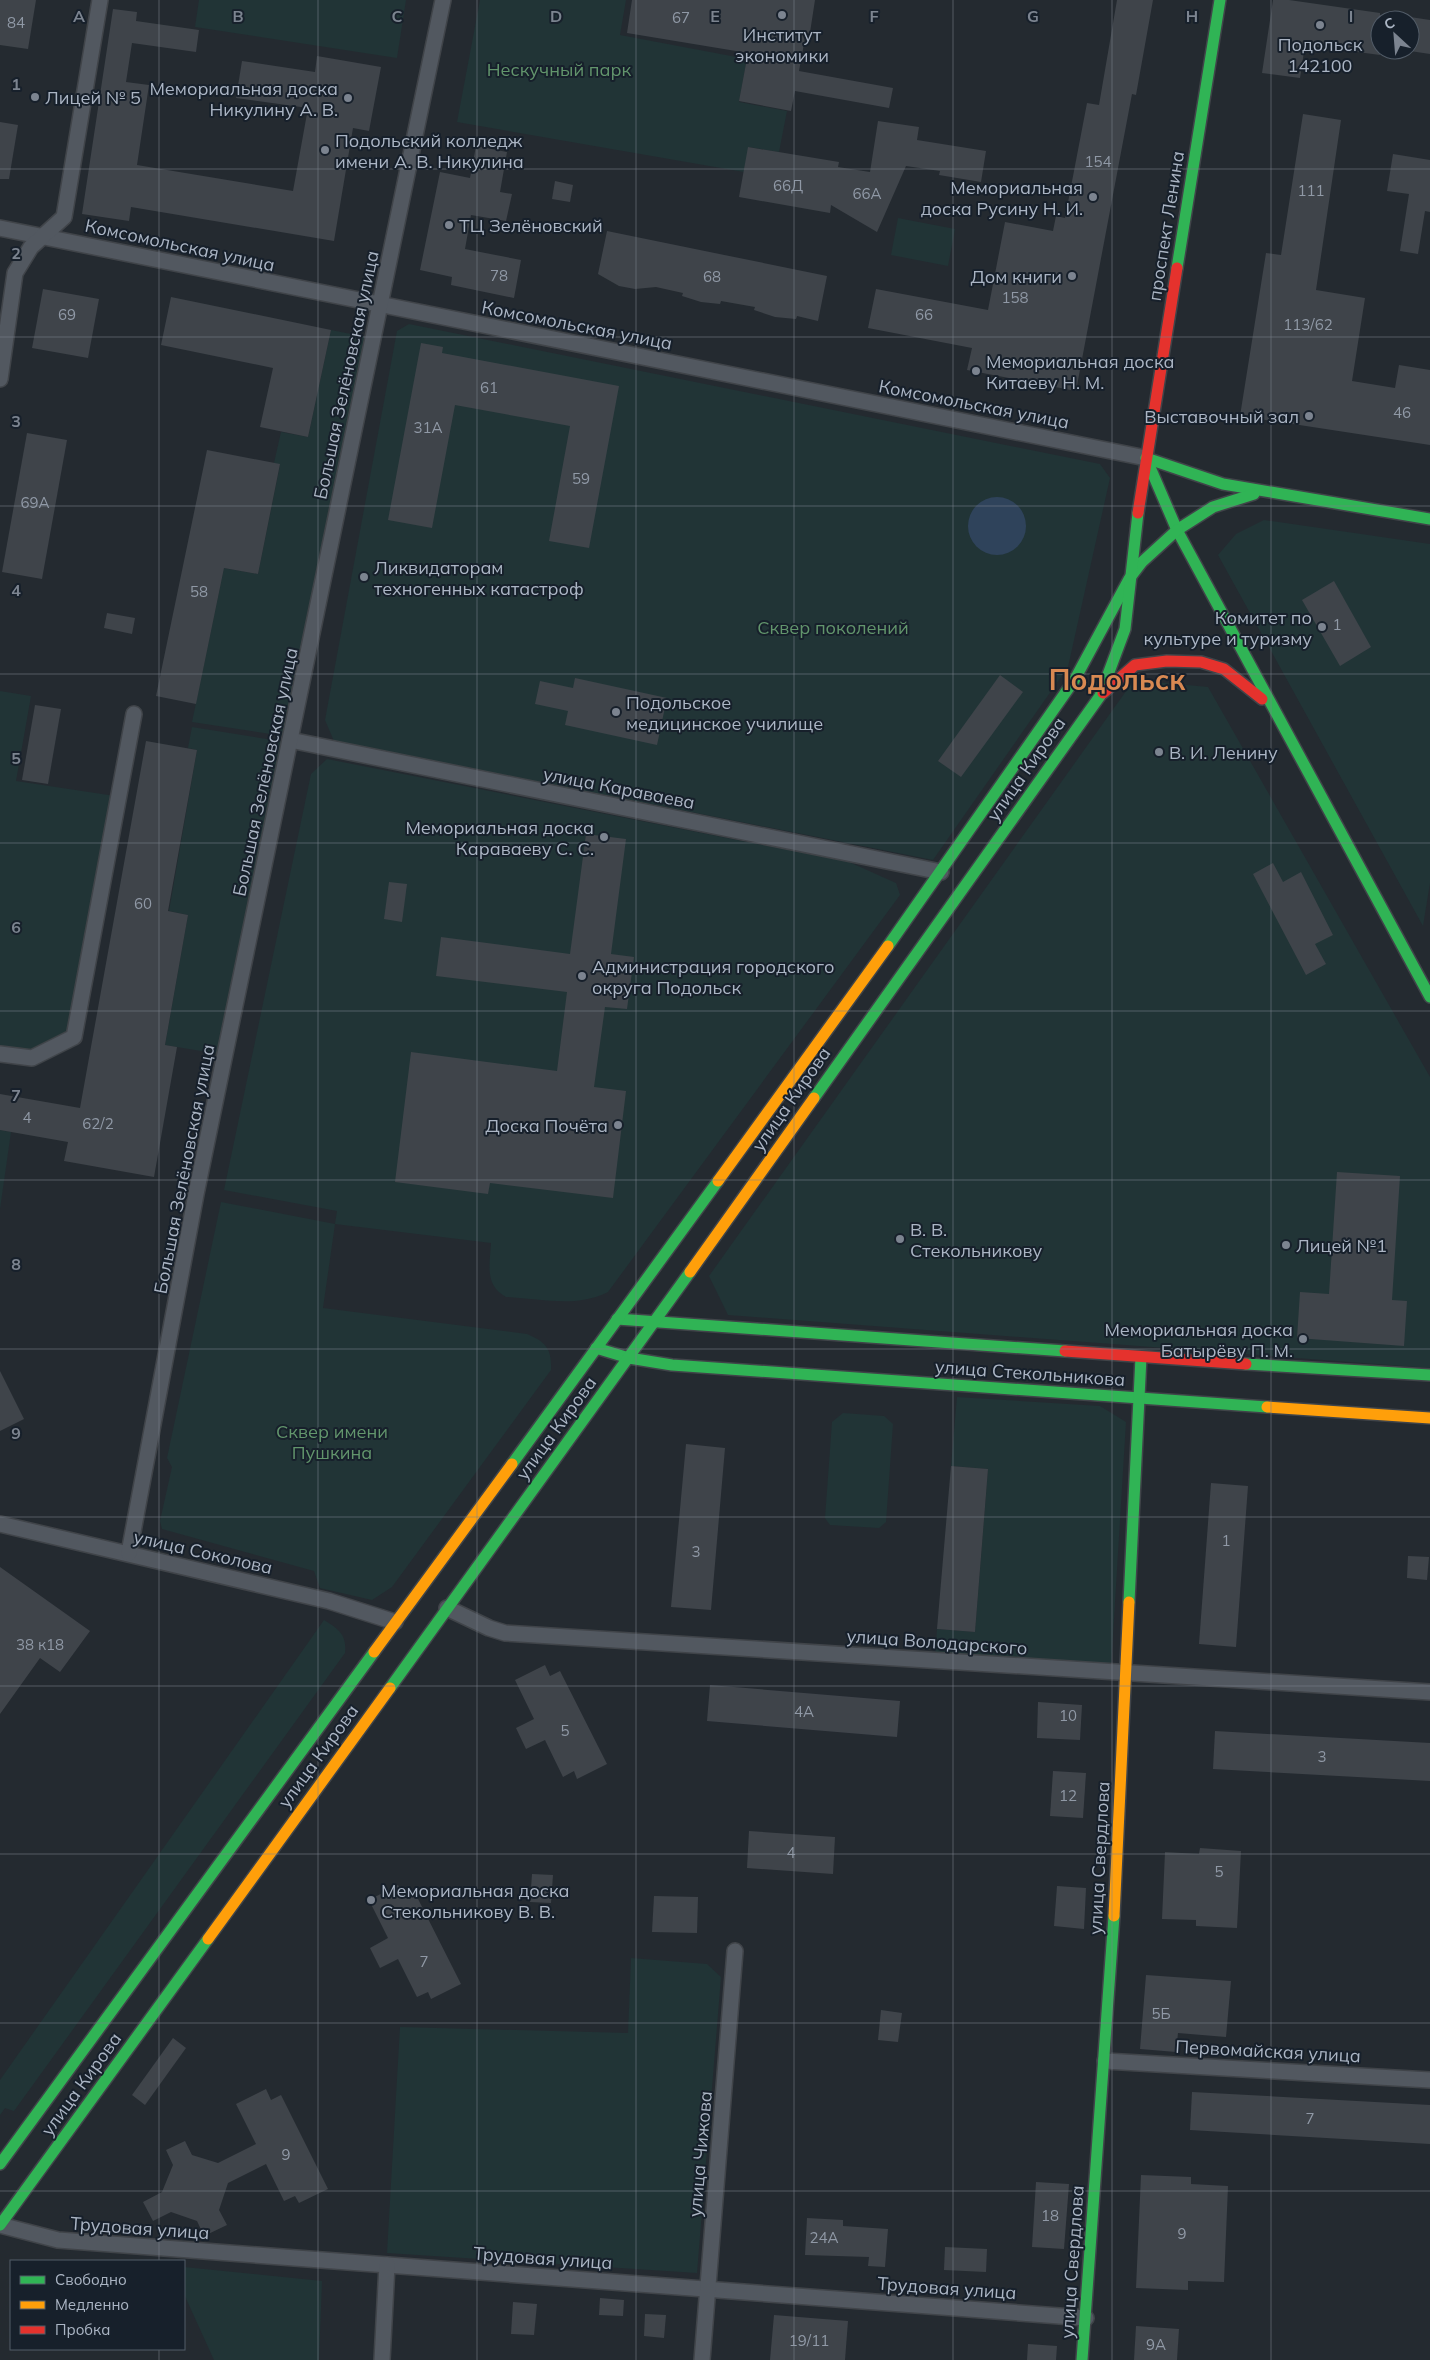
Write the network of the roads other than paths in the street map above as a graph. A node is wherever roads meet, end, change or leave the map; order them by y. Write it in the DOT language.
graph roads {
  1 [pos="100,0"];
  2 [pos="442,0"];
  3 [pos="1220,0"];
  4 [pos="0,228"];
  5 [pos="43,236"];
  6 [pos="379,304"];
  7 [pos="0,379"];
  8 [pos="1146,458"];
  9 [pos="1261,492"];
  10 [pos="1430,519"];
  11 [pos="1177,530"];
  12 [pos="1129,579"];
  13 [pos="1100,696"];
  14 [pos="1270,706"];
  15 [pos="134,714"];
  16 [pos="290,740"];
  17 [pos="941,872"];
  18 [pos="1430,997"];
  19 [pos="0,1054"];
  20 [pos="617,1319"];
  21 [pos="655,1320"];
  22 [pos="596,1348"];
  23 [pos="1141,1357"];
  24 [pos="629,1358"];
  25 [pos="1430,1375"];
  26 [pos="1139,1398"];
  27 [pos="1430,1418"];
  28 [pos="0,1524"];
  29 [pos="129,1553"];
  30 [pos="447,1608"];
  31 [pos="399,1624"];
  32 [pos="1127,1673"];
  33 [pos="1430,1692"];
  34 [pos="735,1951"];
  35 [pos="138,1976"];
  36 [pos="138,1991"];
  37 [pos="164,1998"];
  38 [pos="149,2001"];
  39 [pos="1105,2061"];
  40 [pos="1430,2080"];
  41 [pos="0,2164"];
  42 [pos="0,2225"];
  43 [pos="387,2265"];
  44 [pos="708,2289"];
  45 [pos="1086,2318"];
  46 [pos="382,2360"];
  47 [pos="702,2360"];
  48 [pos="1082,2360"];
  1 -- 5 [label="street"];
  2 -- 6 [label="street, Большая Зелёновская улица"];
  3 -- 8 [label="main road, проспект Ленина"];
  4 -- 5 [label="street, Комсомольская улица"];
  5 -- 6 [label="street, Комсомольская улица"];
  5 -- 7 [label="street"];
  6 -- 8 [label="street, Комсомольская улица"];
  6 -- 16 [label="street, Большая Зелёновская улица"];
  8 -- 9 [label="main road"];
  8 -- 11 [label="main road"];
  8 -- 12 [label="main road, проспект Ленина"];
  9 -- 10 [label="main road"];
  9 -- 11 [label="main road"];
  11 -- 12 [label="main road"];
  11 -- 14 [label="main road"];
  12 -- 13 [label="main road, улица Кирова"];
  12 -- 17 [label="main road, улица Кирова"];
  13 -- 14 [label="main road"];
  13 -- 21 [label="main road, улица Кирова"];
  14 -- 18 [label="main road"];
  15 -- 19 [label="street"];
  16 -- 17 [label="street, улица Караваева"];
  16 -- 29 [label="street, Большая Зелёновская улица"];
  17 -- 20 [label="main road, улица Кирова"];
  20 -- 21 [label="main road, улица Стекольникова"];
  20 -- 22 [label="main road, улица Кирова"];
  21 -- 22 [label="main road"];
  21 -- 23 [label="main road, улица Стекольникова"];
  21 -- 24 [label="main road, улица Кирова"];
  22 -- 24 [label="main road, улица Стекольникова"];
  22 -- 31 [label="main road, улица Кирова"];
  23 -- 25 [label="main road, улица Стекольникова"];
  23 -- 26 [label="main road, улица Свердлова"];
  24 -- 26 [label="main road, улица Стекольникова"];
  24 -- 30 [label="main road, улица Кирова"];
  26 -- 27 [label="main road, улица Стекольникова"];
  26 -- 32 [label="main road, улица Свердлова"];
  28 -- 29 [label="street, улица Соколова"];
  29 -- 31 [label="street, улица Соколова"];
  30 -- 32 [label="street, улица Володарского"];
  30 -- 37 [label="main road, улица Кирова"];
  31 -- 35 [label="main road, улица Кирова"];
  32 -- 33 [label="street, улица Володарского"];
  32 -- 39 [label="main road, улица Свердлова"];
  34 -- 44 [label="street, улица Чижова"];
  35 -- 36 [label="main road"];
  35 -- 41 [label="main road, улица Кирова"];
  37 -- 38 [label="main road"];
  37 -- 42 [label="main road, улица Кирова"];
  39 -- 40 [label="street, Первомайская улица"];
  39 -- 45 [label="main road, улица Свердлова"];
  42 -- 43 [label="street, Трудовая улица"];
  43 -- 44 [label="street, Трудовая улица"];
  43 -- 46 [label="street"];
  44 -- 45 [label="street, Трудовая улица"];
  44 -- 47 [label="street, улица Чижова"];
  45 -- 48 [label="main road, улица Свердлова"];
}
